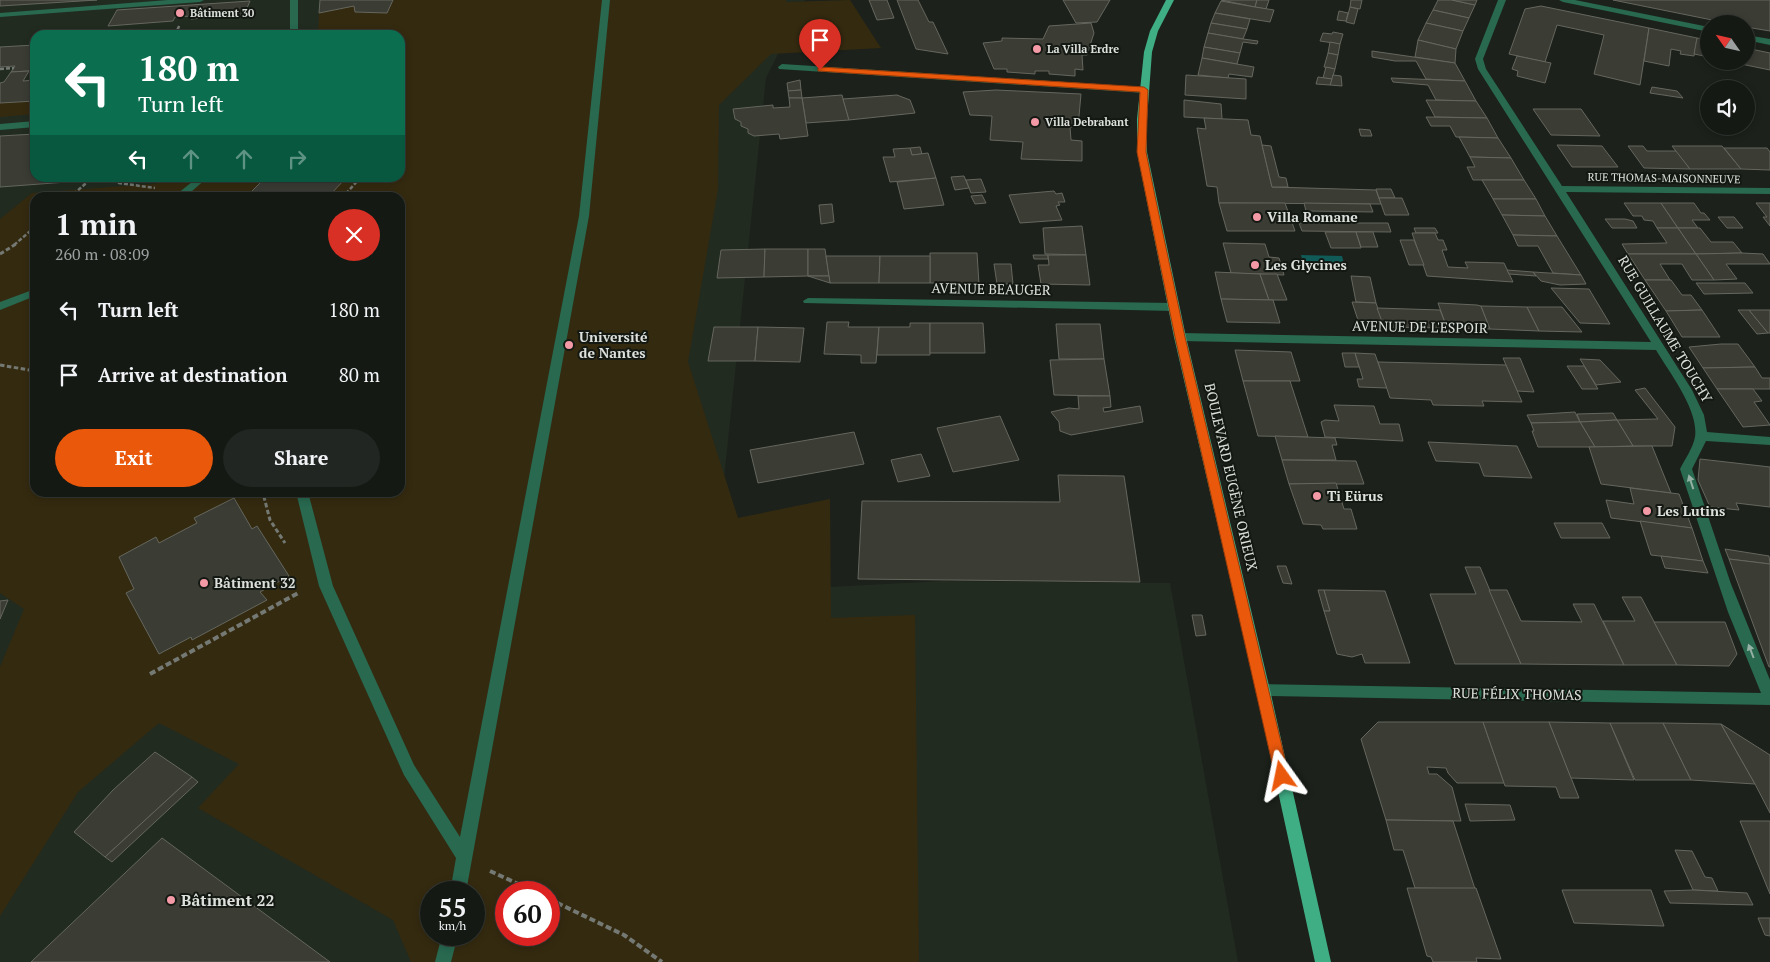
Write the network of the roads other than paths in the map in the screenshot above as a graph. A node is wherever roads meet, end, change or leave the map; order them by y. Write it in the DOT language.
graph roads {
  1 [pos="200,0"];
  2 [pos="294,0"];
  3 [pos="606,0"];
  4 [pos="1170,0"];
  5 [pos="1502,0"];
  6 [pos="1563,0"];
  7 [pos="0,15"];
  8 [pos="1700,28"];
  9 [pos="294,30"];
  10 [pos="1755,39"];
  11 [pos="1770,42"];
  12 [pos="782,67"];
  13 [pos="1144,90"];
  14 [pos="30,124"];
  15 [pos="0,127"];
  16 [pos="197,182"];
  17 [pos="1558,189"];
  18 [pos="1770,191"];
  19 [pos="185,192"];
  20 [pos="30,294"];
  21 [pos="808,301"];
  22 [pos="0,306"];
  23 [pos="1174,307"];
  24 [pos="1180,337"];
  25 [pos="1659,346"];
  26 [pos="1701,436"];
  27 [pos="1770,441"];
  28 [pos="303,497"];
  29 [pos="1263,690"];
  30 [pos="1770,697"];
  31 [pos="465,858"];
  32 [pos="460,881"];
  33 [pos="448,946"];
  34 [pos="444,962"];
  35 [pos="1323,962"];
  1 -- 7 [label="street"];
  2 -- 9 [label="street"];
  3 -- 31 [label="street"];
  4 -- 13 [label="main road, BOULEVARD EUGÈNE ORIEUX"];
  5 -- 17 [label="street, RUE GUILLAUME TOUCHY"];
  6 -- 8 [label="street"];
  10 -- 11 [label="street"];
  12 -- 13 [label="street"];
  13 -- 23 [label="main road, BOULEVARD EUGÈNE ORIEUX"];
  14 -- 15 [label="street"];
  16 -- 19 [label="street"];
  17 -- 18 [label="street, RUE THOMAS-MAISONNEUVE"];
  17 -- 25 [label="street, RUE GUILLAUME TOUCHY"];
  20 -- 22 [label="street"];
  21 -- 23 [label="street, AVENUE BEAUGER"];
  23 -- 24 [label="main road, BOULEVARD EUGÈNE ORIEUX"];
  24 -- 25 [label="street, AVENUE DE L'ESPOIR"];
  24 -- 29 [label="main road, BOULEVARD EUGÈNE ORIEUX"];
  25 -- 26 [label="street, RUE GUILLAUME TOUCHY"];
  26 -- 27 [label="street"];
  30 -- 26 [label="street, one-way"];
  28 -- 31 [label="street"];
  29 -- 30 [label="street, RUE FÉLIX THOMAS"];
  29 -- 35 [label="main road, BOULEVARD EUGÈNE ORIEUX"];
  31 -- 32 [label="street"];
  33 -- 34 [label="street"];
}
